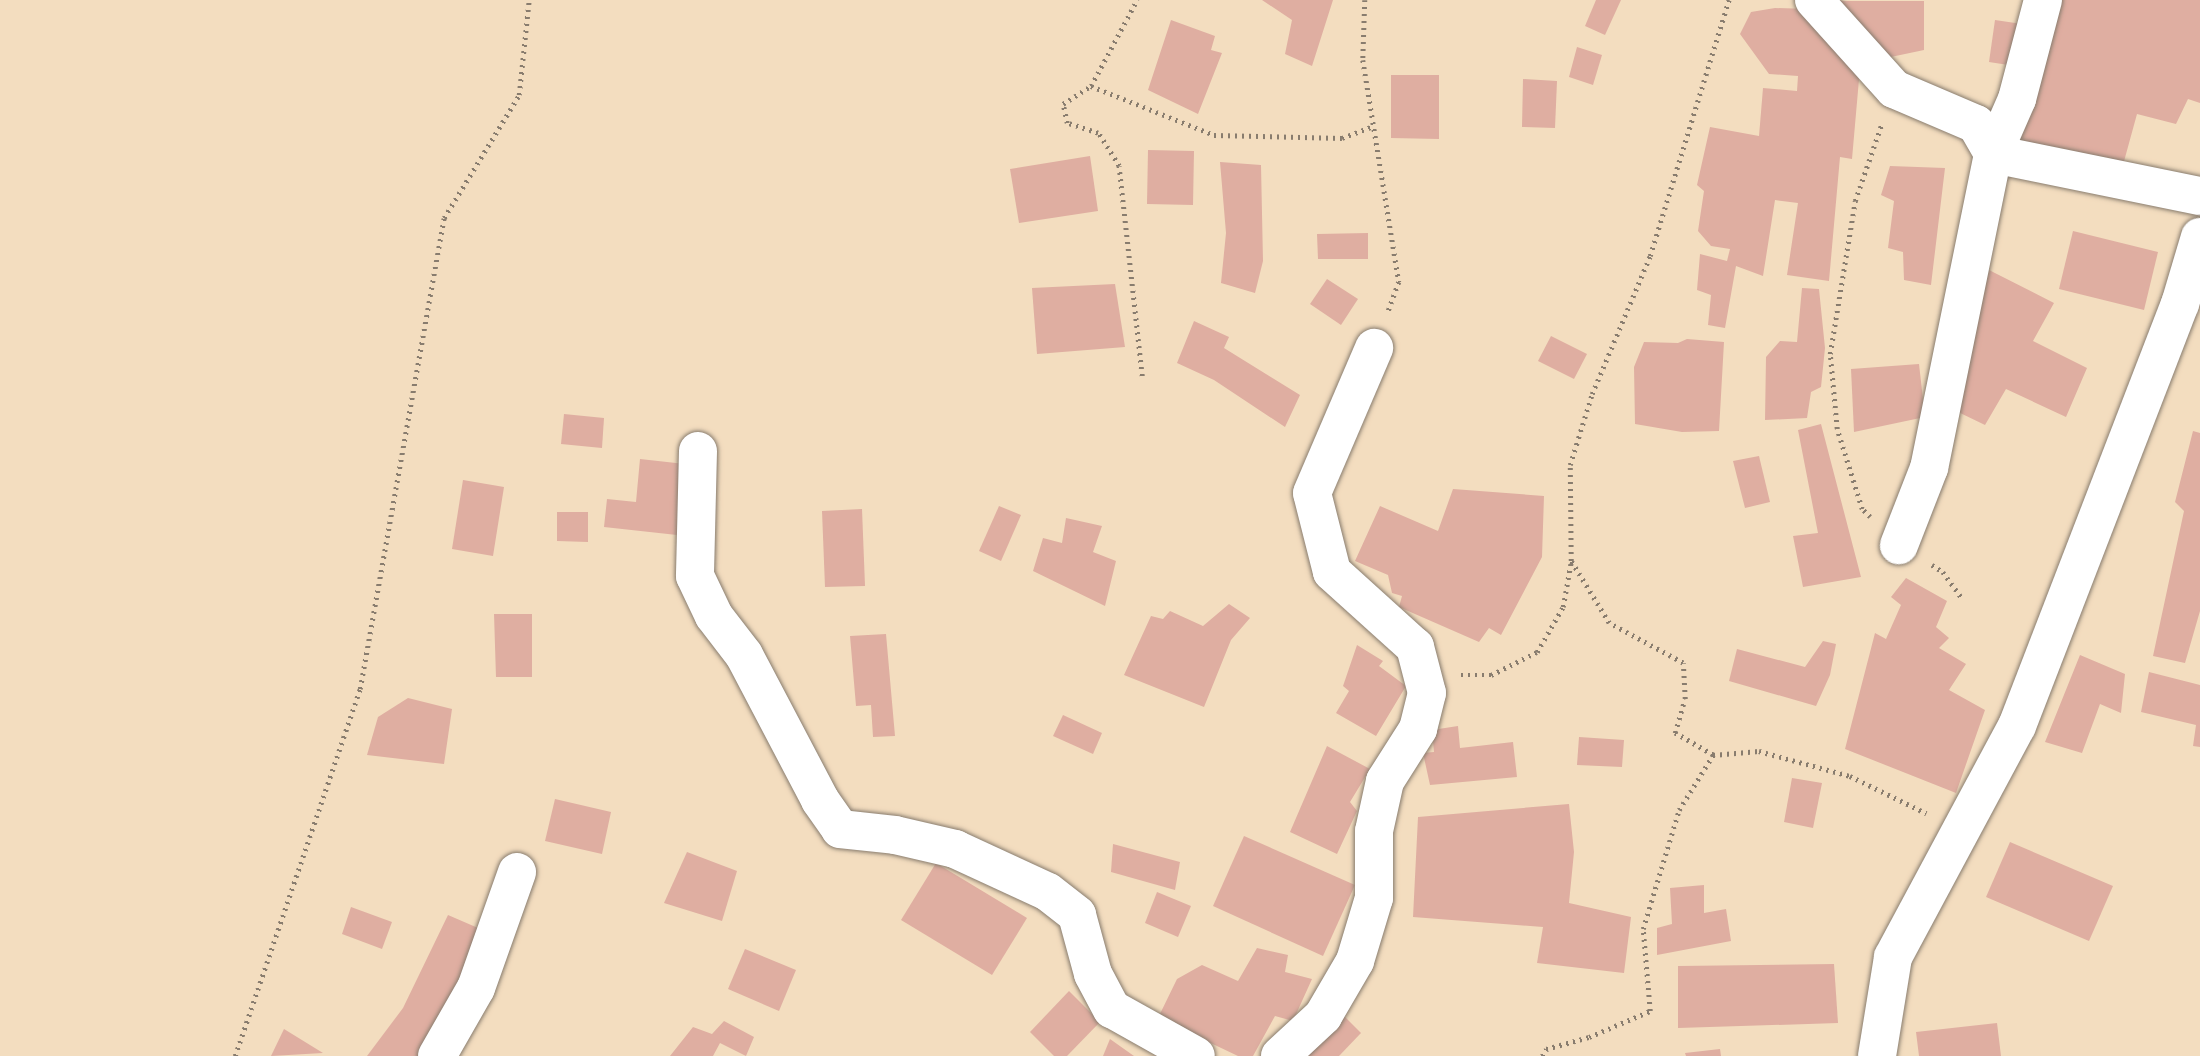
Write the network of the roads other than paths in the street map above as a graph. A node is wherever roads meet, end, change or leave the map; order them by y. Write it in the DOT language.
graph roads {
  1 [pos="1814,0"];
  2 [pos="2043,0"];
  3 [pos="1993,154"];
  4 [pos="2200,196"];
  5 [pos="2200,237"];
  6 [pos="1374,348"];
  7 [pos="698,451"];
  8 [pos="1899,545"];
  9 [pos="517,872"];
  10 [pos="437,1056"];
  11 [pos="1196,1056"];
  12 [pos="1280,1056"];
  13 [pos="1877,1056"];
  1 -- 3 [label="street"];
  2 -- 3 [label="street"];
  3 -- 4 [label="street"];
  3 -- 8 [label="street"];
  5 -- 13 [label="street"];
  6 -- 12 [label="street"];
  7 -- 11 [label="street"];
  9 -- 10 [label="street"];
}
